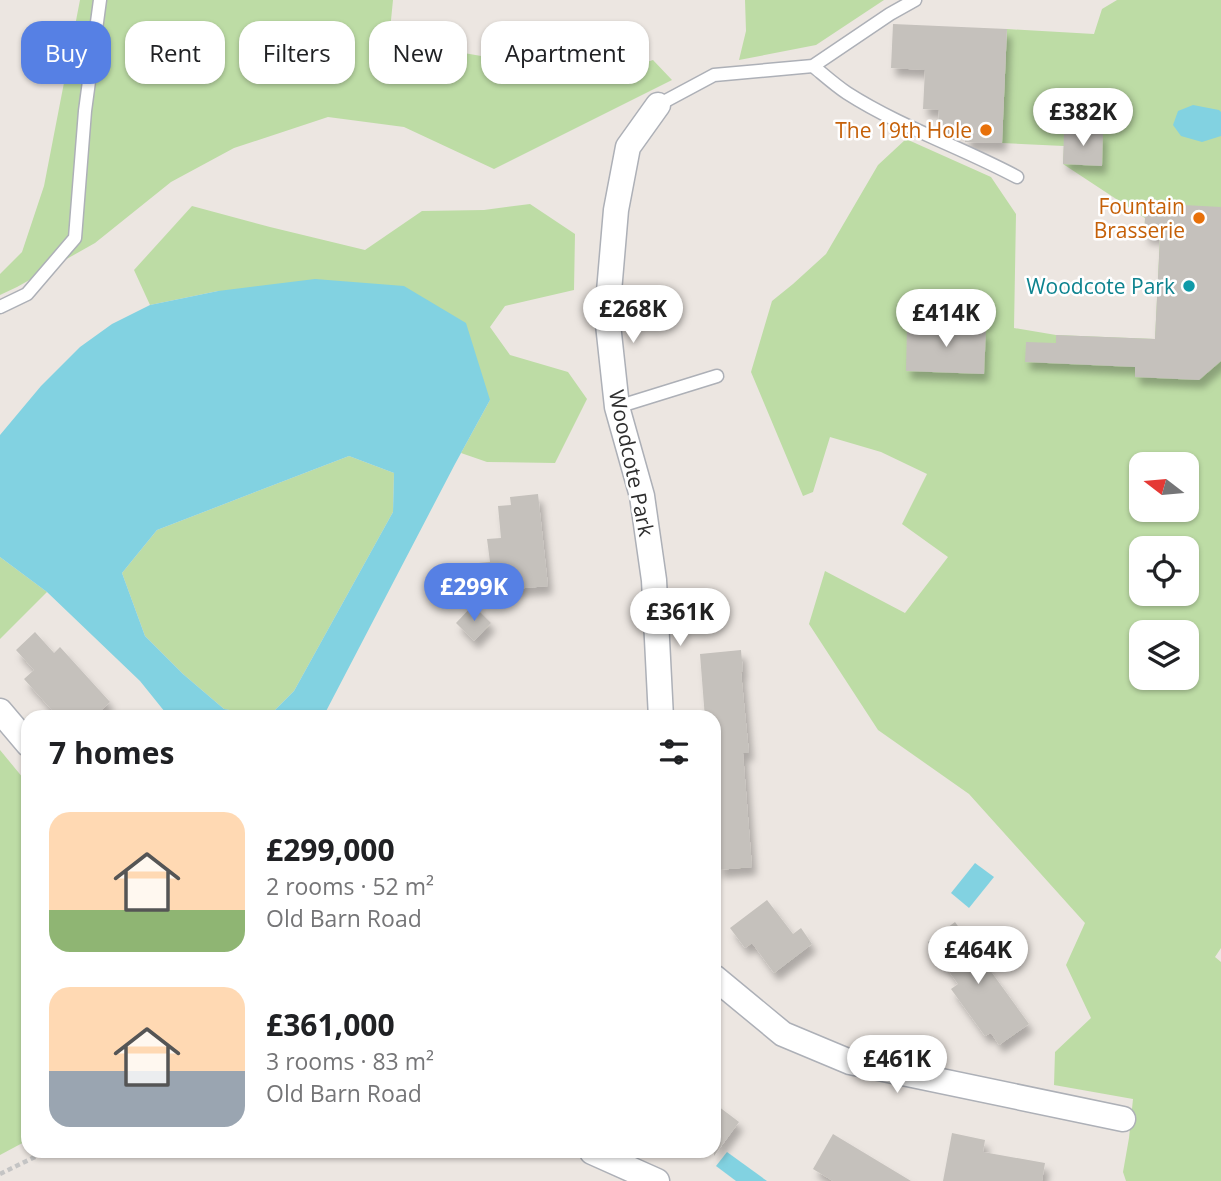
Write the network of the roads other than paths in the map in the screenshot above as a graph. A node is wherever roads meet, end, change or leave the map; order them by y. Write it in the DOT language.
graph roads {
  1 [pos="100,0"];
  2 [pos="915,0"];
  3 [pos="813,65"];
  4 [pos="659,105"];
  5 [pos="1017,177"];
  6 [pos="0,307"];
  7 [pos="717,376"];
  8 [pos="617,407"];
  9 [pos="660,710"];
  10 [pos="0,711"];
  11 [pos="21,736"];
  12 [pos="721,982"];
  13 [pos="1123,1119"];
  14 [pos="609,1158"];
  15 [pos="657,1181"];
  1 -- 6 [label="lane"];
  2 -- 3 [label="lane"];
  3 -- 4 [label="lane"];
  3 -- 5 [label="lane"];
  4 -- 8 [label="street, Woodcote Park"];
  7 -- 8 [label="lane"];
  8 -- 9 [label="street, Woodcote Park"];
  10 -- 11 [label="street"];
  12 -- 13 [label="street"];
  14 -- 15 [label="street"];
}
